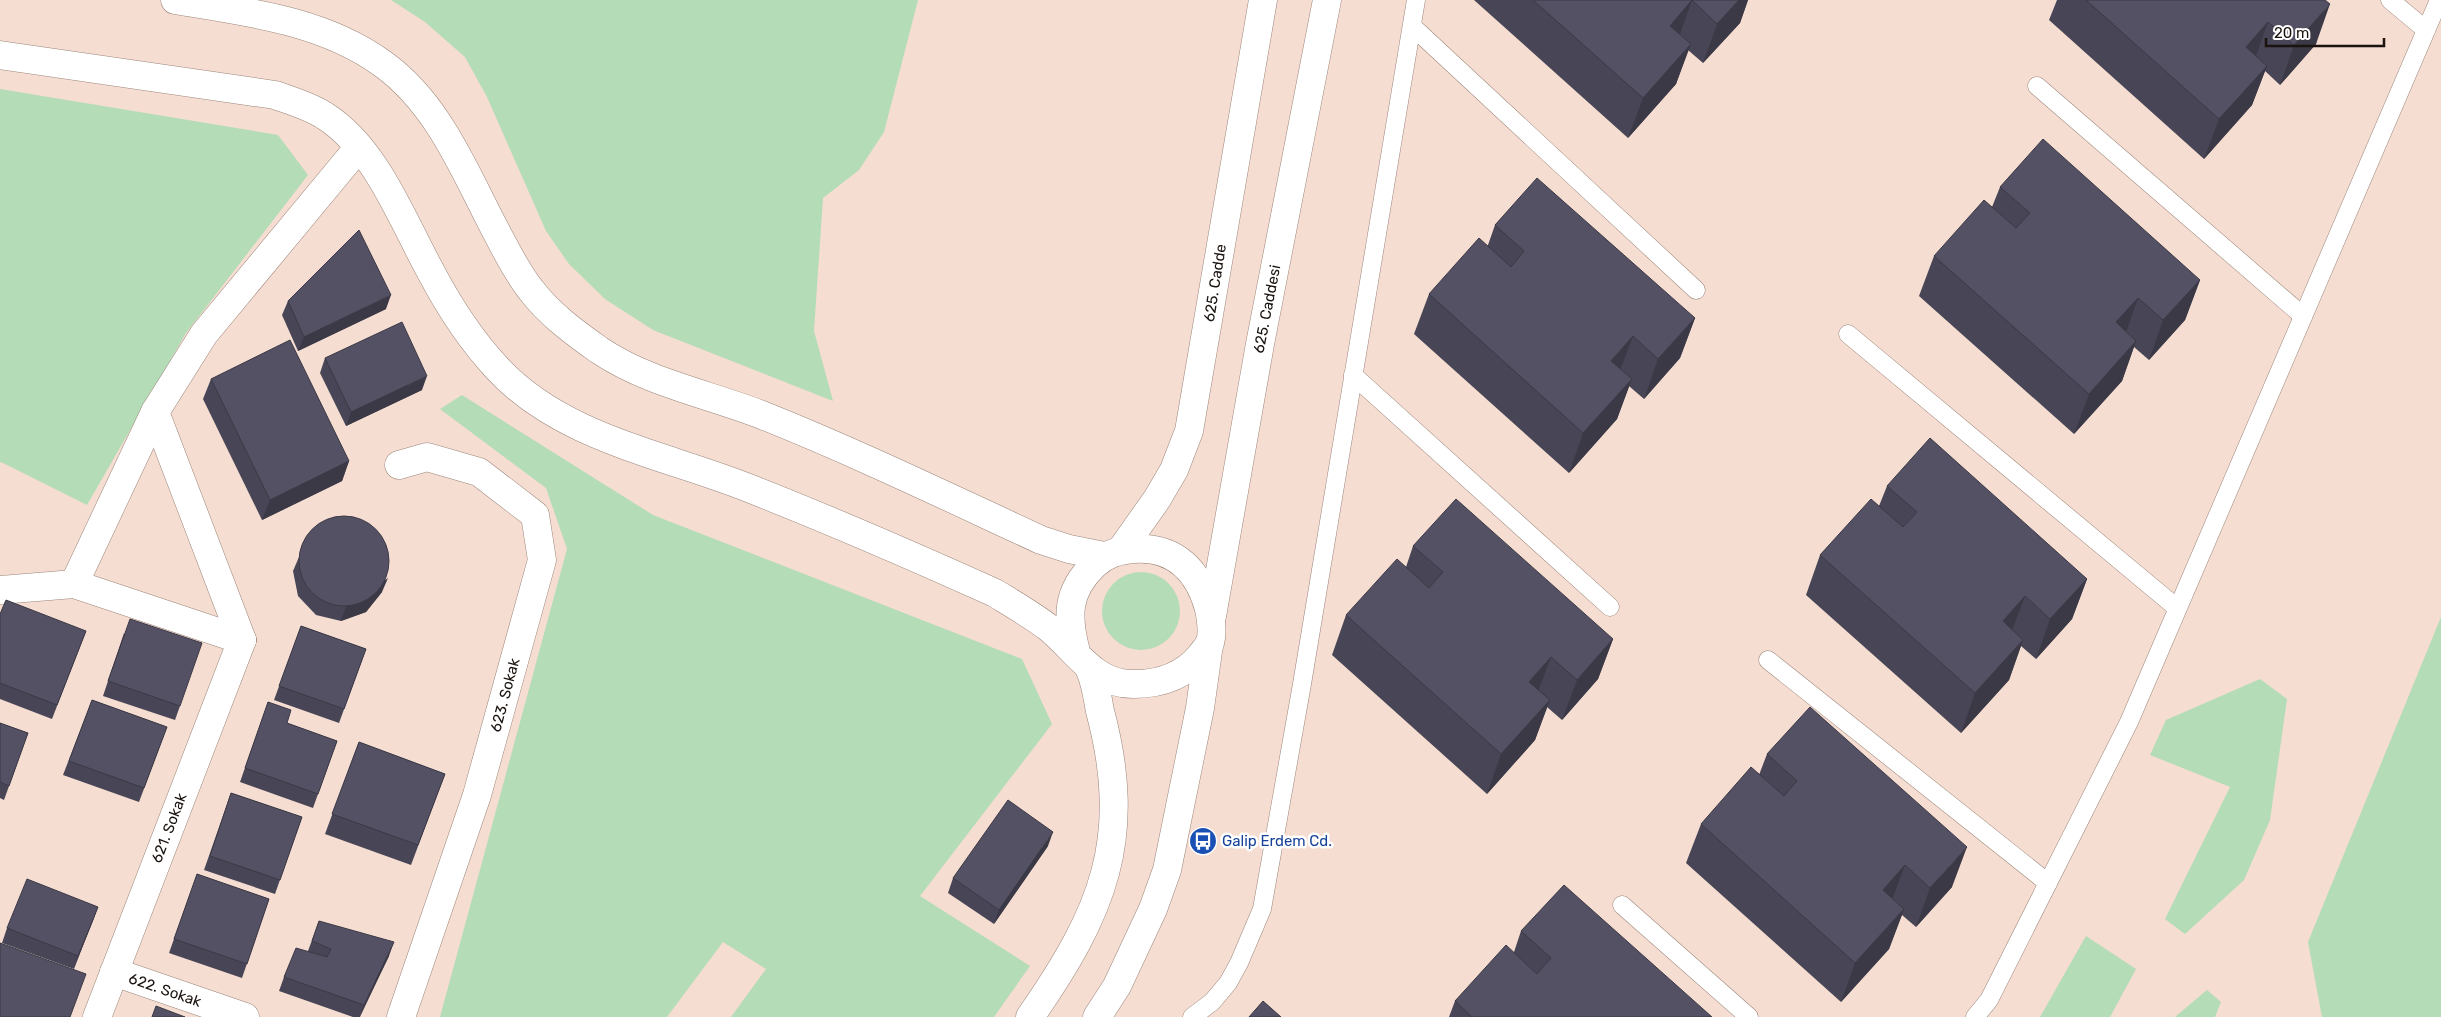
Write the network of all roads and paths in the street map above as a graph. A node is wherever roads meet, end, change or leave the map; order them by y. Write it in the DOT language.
graph roads {
  1 [pos="175,0"];
  2 [pos="1263,0"];
  3 [pos="1327,0"];
  4 [pos="1416,0"];
  5 [pos="2390,0"];
  6 [pos="2440,0"];
  7 [pos="1412,26"];
  8 [pos="2426,30"];
  9 [pos="0,56"];
  10 [pos="2037,86"];
  11 [pos="359,147"];
  12 [pos="1696,290"];
  13 [pos="2303,316"];
  14 [pos="1848,334"];
  15 [pos="1353,376"];
  16 [pos="155,412"];
  17 [pos="400,465"];
  18 [pos="1113,553"];
  19 [pos="74,584"];
  20 [pos="0,590"];
  21 [pos="1610,607"];
  22 [pos="2177,608"];
  23 [pos="1211,632"];
  24 [pos="242,640"];
  25 [pos="1768,660"];
  26 [pos="1083,661"];
  27 [pos="2048,883"];
  28 [pos="1622,905"];
  29 [pos="114,972"];
  30 [pos="97,1017"];
  31 [pos="245,1017"];
  32 [pos="401,1017"];
  33 [pos="1030,1017"];
  34 [pos="1097,1017"];
  35 [pos="1192,1017"];
  36 [pos="1750,1017"];
  37 [pos="1975,1017"];
  1 -- 18 [label="main road"];
  2 -- 18 [label="main road, 625. Cadde"];
  3 -- 23 [label="main road, 625. Caddesi"];
  4 -- 7 [label="lane"];
  5 -- 8 [label="lane"];
  6 -- 8 [label="lane"];
  7 -- 12 [label="lane"];
  7 -- 15 [label="lane"];
  8 -- 13 [label="lane"];
  9 -- 11 [label="main road"];
  10 -- 13 [label="lane"];
  11 -- 16 [label="main road"];
  11 -- 26 [label="main road"];
  13 -- 22 [label="lane"];
  14 -- 22 [label="lane"];
  15 -- 21 [label="lane"];
  15 -- 35 [label="lane"];
  16 -- 19 [label="main road"];
  16 -- 24 [label="main road"];
  17 -- 32 [label="main road, 623. Sokak"];
  18 -- 23 [label="main road"];
  18 -- 26 [label="main road"];
  19 -- 20 [label="main road"];
  19 -- 24 [label="main road"];
  22 -- 27 [label="lane"];
  23 -- 26 [label="main road"];
  23 -- 34 [label="main road, 625. Caddesi"];
  24 -- 29 [label="main road, 621. Sokak"];
  25 -- 27 [label="lane"];
  26 -- 33 [label="main road"];
  27 -- 37 [label="lane"];
  28 -- 36 [label="lane"];
  29 -- 30 [label="main road, 621. Sokak"];
  29 -- 31 [label="main road, 622. Sokak"];
}
